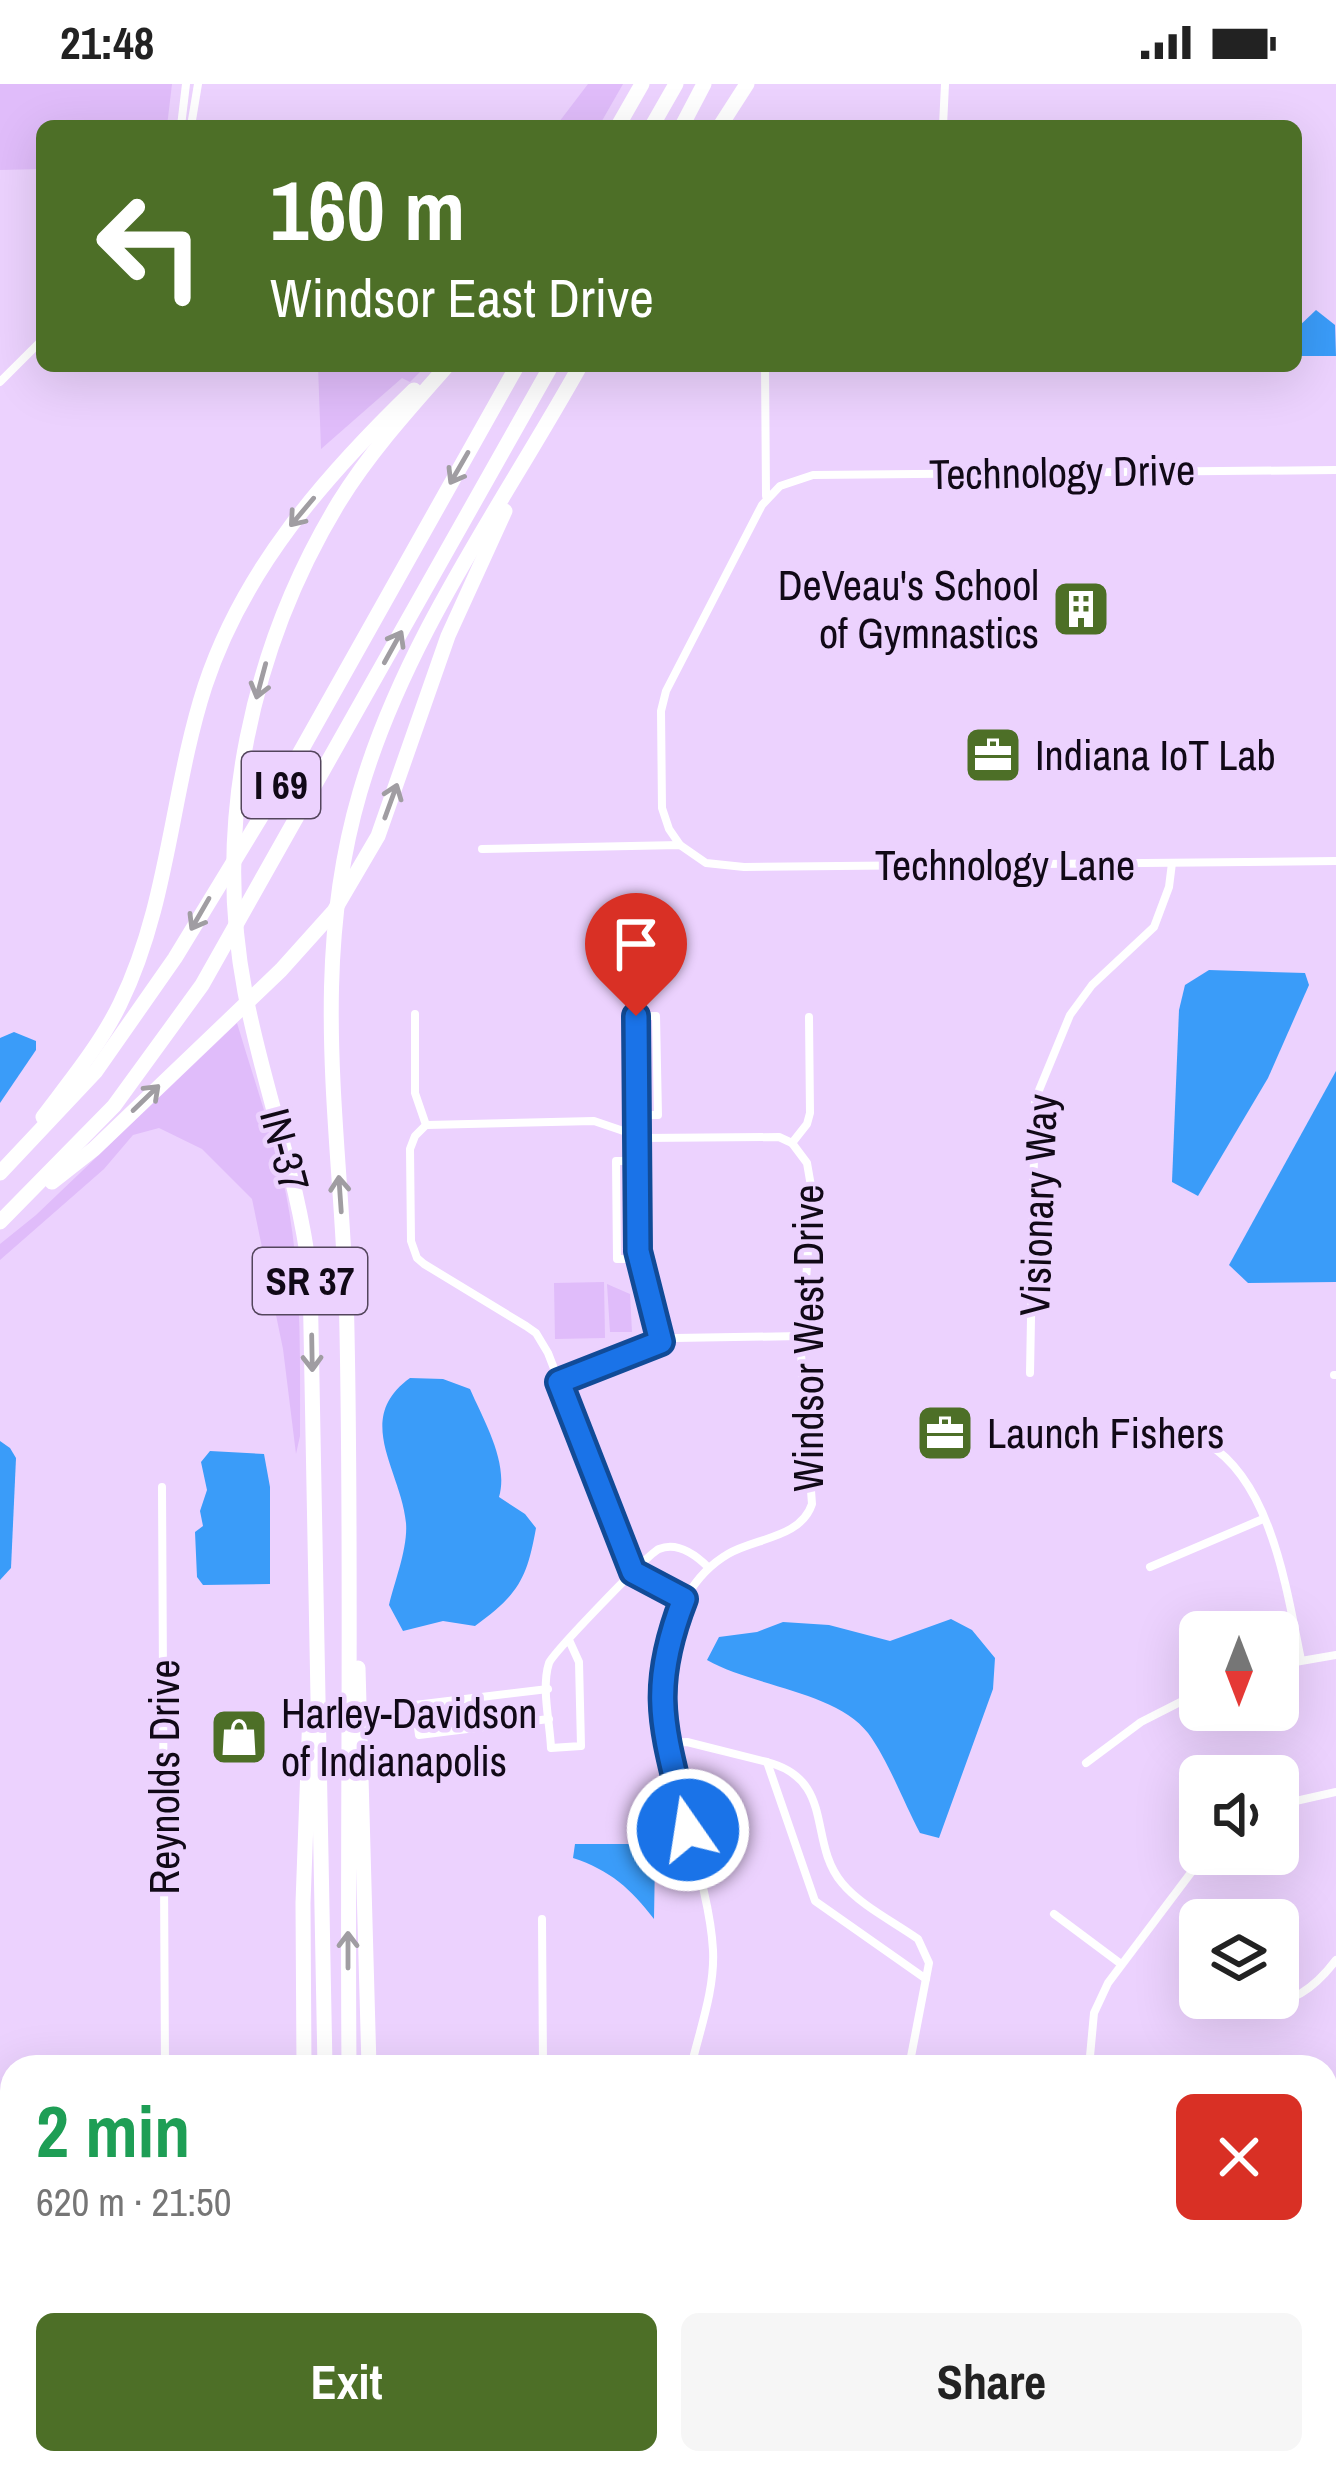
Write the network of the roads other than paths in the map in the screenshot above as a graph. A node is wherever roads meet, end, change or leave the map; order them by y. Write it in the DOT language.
graph roads {
  1 [pos="186,84"];
  2 [pos="198,84"];
  3 [pos="641,84"];
  4 [pos="676,84"];
  5 [pos="704,84"];
  6 [pos="735,84"];
  7 [pos="747,84"];
  8 [pos="945,84"];
  9 [pos="182,120"];
  10 [pos="192,120"];
  11 [pos="621,120"];
  12 [pos="655,120"];
  13 [pos="685,120"];
  14 [pos="719,120"];
  15 [pos="720,120"];
  16 [pos="943,120"];
  17 [pos="36,346"];
  18 [pos="437,372"];
  19 [pos="438,372"];
  20 [pos="514,372"];
  21 [pos="548,372"];
  22 [pos="577,372"];
  23 [pos="765,372"];
  24 [pos="0,382"];
  25 [pos="526,463"];
  26 [pos="1336,470"];
  27 [pos="766,499"];
  28 [pos="680,844"];
  29 [pos="482,849"];
  30 [pos="1336,861"];
  31 [pos="1172,863"];
  32 [pos="416,1014"];
  33 [pos="809,1017"];
  34 [pos="637,1115"];
  35 [pos="426,1125"];
  36 [pos="638,1137"];
  37 [pos="792,1143"];
  38 [pos="638,1161"];
  39 [pos="0,1163"];
  40 [pos="0,1173"];
  41 [pos="24,1200"];
  42 [pos="0,1222"];
  43 [pos="640,1259"];
  44 [pos="802,1336"];
  45 [pos="661,1342"];
  46 [pos="1030,1373"];
  47 [pos="559,1382"];
  48 [pos="1208,1444"];
  49 [pos="162,1487"];
  50 [pos="1263,1519"];
  51 [pos="348,1541"];
  52 [pos="1150,1567"];
  53 [pos="709,1568"];
  54 [pos="633,1572"];
  55 [pos="316,1595"];
  56 [pos="684,1599"];
  57 [pos="569,1640"];
  58 [pos="1336,1655"];
  59 [pos="1301,1660"];
  60 [pos="548,1689"];
  61 [pos="1179,1702"];
  62 [pos="550,1719"];
  63 [pos="668,1743"];
  64 [pos="767,1762"];
  65 [pos="1086,1763"];
  66 [pos="1336,1792"];
  67 [pos="1299,1800"];
  68 [pos="1188,1875"];
  69 [pos="1054,1914"];
  70 [pos="542,1919"];
  71 [pos="1336,1960"];
  72 [pos="1120,1964"];
  73 [pos="926,1979"];
  74 [pos="1299,1995"];
  75 [pos="165,2055"];
  76 [pos="304,2055"];
  77 [pos="325,2055"];
  78 [pos="349,2055"];
  79 [pos="369,2055"];
  80 [pos="543,2055"];
  81 [pos="694,2055"];
  82 [pos="911,2055"];
  83 [pos="1091,2055"];
  1 -- 9 [label="street"];
  2 -- 10 [label="street"];
  3 -- 11 [label="highway"];
  4 -- 12 [label="highway"];
  5 -- 13 [label="highway"];
  6 -- 14 [label="highway"];
  7 -- 15 [label="highway"];
  8 -- 16 [label="street"];
  17 -- 24 [label="street"];
  18 -- 39 [label="highway, one-way"];
  19 -- 55 [label="highway, IN-37 / SR 37, one-way"];
  20 -- 40 [label="highway, I 69, one-way"];
  41 -- 21 [label="highway, I 69, one-way"];
  22 -- 25 [label="highway, IN-37 / SR 37"];
  23 -- 27 [label="street"];
  41 -- 25 [label="highway, one-way"];
  51 -- 25 [label="highway, IN-37 / SR 37, one-way"];
  26 -- 27 [label="street, Technology Drive"];
  27 -- 28 [label="street"];
  28 -- 29 [label="street, Technology Lane"];
  28 -- 31 [label="street, Technology Lane"];
  30 -- 31 [label="street, Technology Lane"];
  31 -- 46 [label="street, Visionary Way"];
  32 -- 35 [label="street"];
  33 -- 37 [label="street, Windsor West Drive"];
  34 -- 34 [label="street"];
  34 -- 36 [label="street"];
  35 -- 36 [label="street"];
  35 -- 47 [label="street"];
  36 -- 37 [label="street"];
  36 -- 38 [label="street"];
  37 -- 44 [label="street, Windsor West Drive"];
  38 -- 43 [label="street"];
  38 -- 43 [label="street"];
  41 -- 42 [label="highway, I 69"];
  43 -- 45 [label="street"];
  44 -- 45 [label="street"];
  44 -- 53 [label="street, Windsor West Drive"];
  45 -- 47 [label="street"];
  47 -- 54 [label="street"];
  48 -- 50 [label="street"];
  49 -- 75 [label="street, Reynolds Drive"];
  50 -- 52 [label="street"];
  50 -- 59 [label="street"];
  78 -- 51 [label="highway, IN-37 / SR 37, one-way"];
  51 -- 79 [label="highway"];
  53 -- 54 [label="street"];
  53 -- 56 [label="street, Windsor West Drive"];
  54 -- 56 [label="street"];
  54 -- 57 [label="street"];
  55 -- 76 [label="highway"];
  55 -- 77 [label="highway, IN-37 / SR 37"];
  56 -- 63 [label="street"];
  57 -- 60 [label="street"];
  57 -- 62 [label="street"];
  58 -- 59 [label="street"];
  60 -- 62 [label="street"];
  60 -- 62 [label="street"];
  61 -- 65 [label="street"];
  63 -- 64 [label="street"];
  63 -- 81 [label="street"];
  64 -- 73 [label="street"];
  64 -- 73 [label="street"];
  66 -- 67 [label="street"];
  68 -- 72 [label="street"];
  69 -- 72 [label="street"];
  70 -- 80 [label="street"];
  71 -- 74 [label="street"];
  72 -- 83 [label="street"];
  73 -- 82 [label="street"];
}
